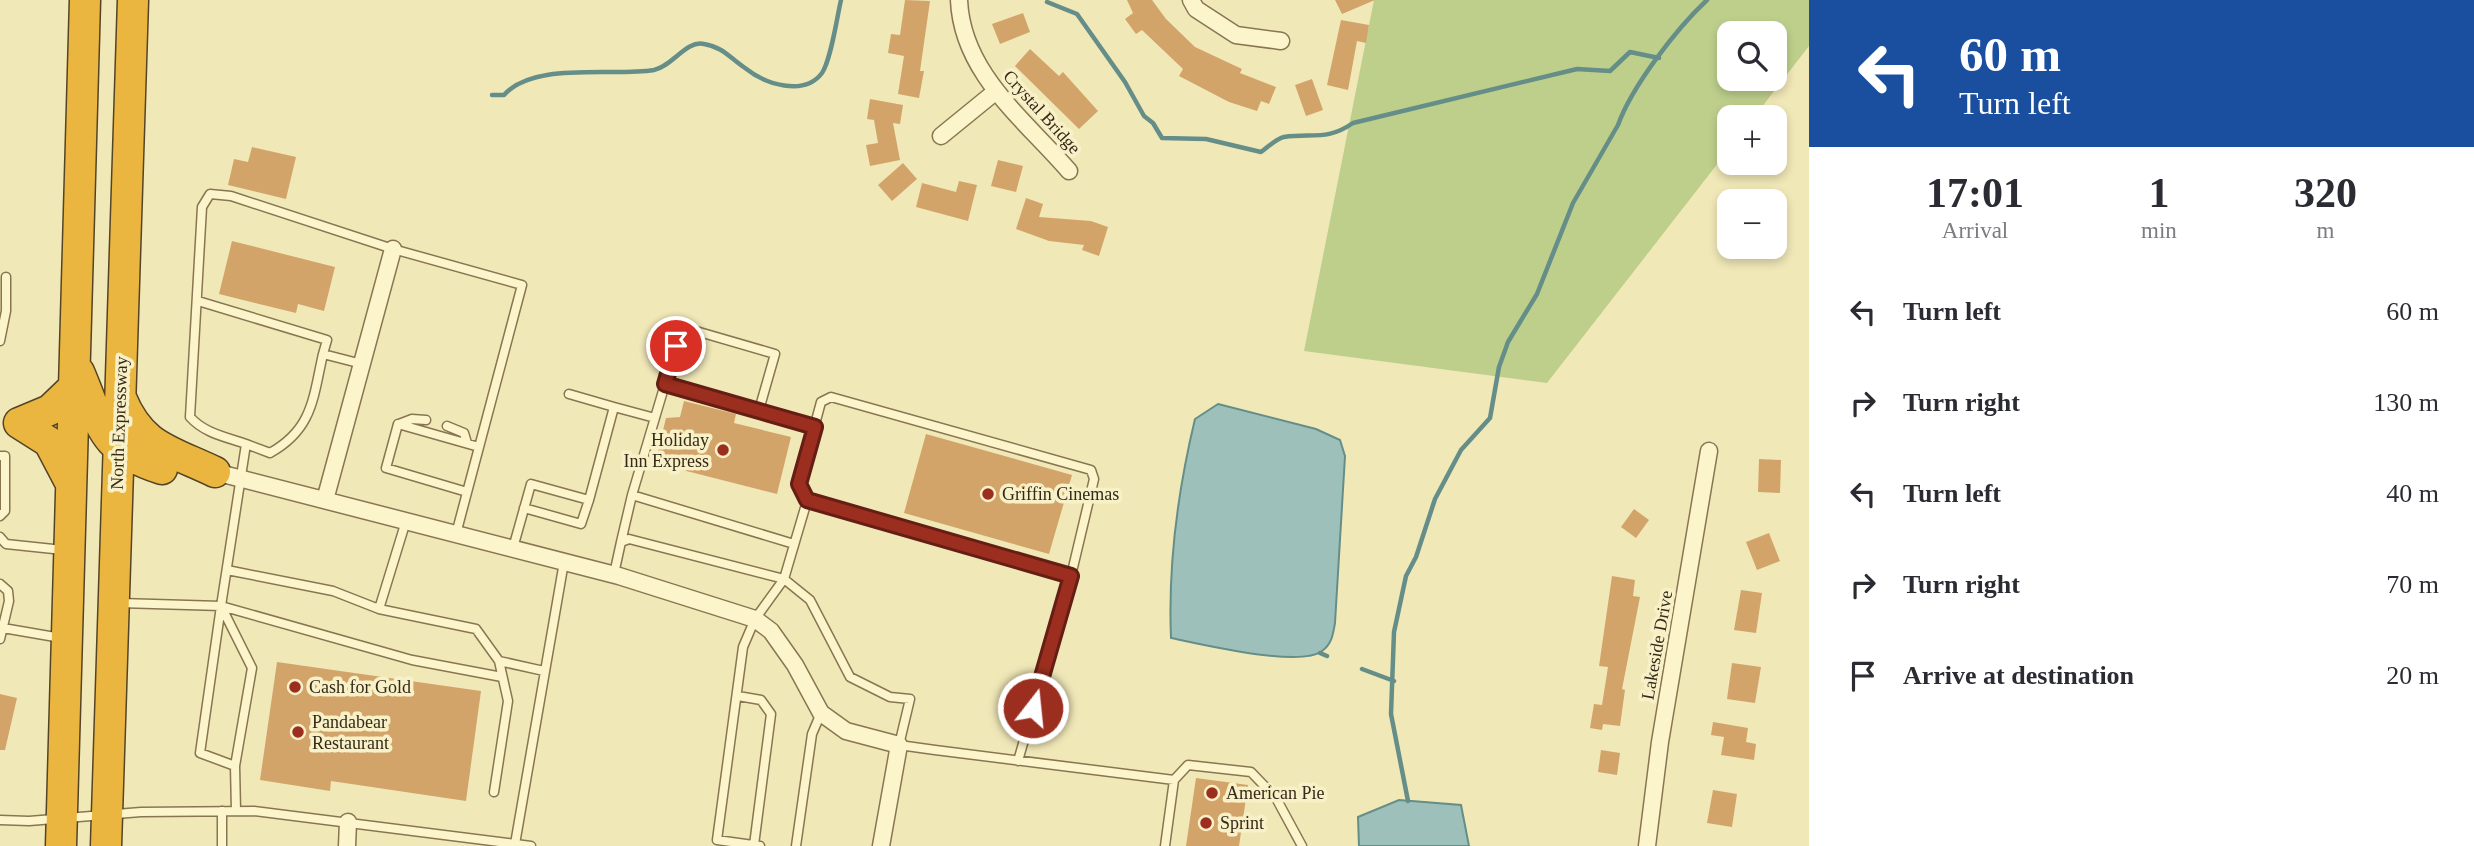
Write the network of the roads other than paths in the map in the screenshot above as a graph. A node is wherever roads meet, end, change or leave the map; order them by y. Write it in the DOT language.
graph roads {
  1 [pos="85,0"];
  2 [pos="133,0"];
  3 [pos="959,0"];
  4 [pos="1191,0"];
  5 [pos="1281,41"];
  6 [pos="995,92"];
  7 [pos="941,136"];
  8 [pos="1069,171"];
  9 [pos="393,249"];
  10 [pos="6,277"];
  11 [pos="198,301"];
  12 [pos="0,341"];
  13 [pos="323,355"];
  14 [pos="362,364"];
  15 [pos="75,374"];
  16 [pos="665,384"];
  17 [pos="569,394"];
  18 [pos="120,396"];
  19 [pos="614,407"];
  20 [pos="759,410"];
  21 [pos="655,418"];
  22 [pos="426,420"];
  23 [pos="9,421"];
  24 [pos="398,425"];
  25 [pos="447,426"];
  26 [pos="815,427"];
  27 [pos="467,443"];
  28 [pos="246,444"];
  29 [pos="479,447"];
  30 [pos="118,450"];
  31 [pos="1709,451"];
  32 [pos="0,456"];
  33 [pos="162,469"];
  34 [pos="228,476"];
  35 [pos="117,488"];
  36 [pos="71,490"];
  37 [pos="467,492"];
  38 [pos="632,495"];
  39 [pos="325,500"];
  40 [pos="589,500"];
  41 [pos="807,500"];
  42 [pos="524,508"];
  43 [pos="0,516"];
  44 [pos="405,521"];
  45 [pos="456,534"];
  46 [pos="0,537"];
  47 [pos="621,542"];
  48 [pos="794,544"];
  49 [pos="513,548"];
  50 [pos="69,551"];
  51 [pos="564,562"];
  52 [pos="227,570"];
  53 [pos="614,574"];
  54 [pos="1071,576"];
  55 [pos="783,579"];
  56 [pos="0,584"];
  57 [pos="113,603"];
  58 [pos="221,606"];
  59 [pos="379,608"];
  60 [pos="755,619"];
  61 [pos="3,628"];
  62 [pos="0,639"];
  63 [pos="67,639"];
  64 [pos="499,661"];
  65 [pos="544,671"];
  66 [pos="502,677"];
  67 [pos="737,696"];
  68 [pos="821,713"];
  69 [pos="899,745"];
  70 [pos="1018,761"];
  71 [pos="235,766"];
  72 [pos="1174,780"];
  73 [pos="494,792"];
  74 [pos="222,811"];
  75 [pos="236,811"];
  76 [pos="107,815"];
  77 [pos="0,820"];
  78 [pos="348,822"];
  79 [pos="61,832"];
  80 [pos="716,843"];
  81 [pos="515,844"];
  82 [pos="106,846"];
  83 [pos="222,846"];
  84 [pos="347,846"];
  85 [pos="531,846"];
  86 [pos="757,846"];
  87 [pos="796,846"];
  88 [pos="881,846"];
  89 [pos="1165,846"];
  90 [pos="1302,846"];
  91 [pos="1647,846"];
  1 -- 15 [label="highway"];
  2 -- 18 [label="highway, North Expressway"];
  3 -- 6 [label="street, Crystal Bridge"];
  4 -- 5 [label="street"];
  6 -- 7 [label="street"];
  6 -- 8 [label="street, Crystal Bridge"];
  9 -- 11 [label="lane"];
  9 -- 14 [label="street"];
  9 -- 29 [label="lane"];
  10 -- 12 [label="lane"];
  11 -- 13 [label="lane"];
  11 -- 28 [label="lane"];
  13 -- 14 [label="lane"];
  13 -- 28 [label="lane"];
  14 -- 39 [label="street"];
  15 -- 23 [label="highway"];
  15 -- 30 [label="highway"];
  15 -- 36 [label="highway"];
  16 -- 20 [label="lane"];
  16 -- 20 [label="lane"];
  16 -- 21 [label="lane"];
  17 -- 19 [label="lane"];
  18 -- 30 [label="highway, North Expressway"];
  18 -- 34 [label="highway"];
  19 -- 21 [label="lane"];
  19 -- 40 [label="lane"];
  20 -- 26 [label="lane"];
  21 -- 38 [label="lane"];
  22 -- 24 [label="lane"];
  23 -- 36 [label="highway"];
  24 -- 27 [label="lane"];
  24 -- 37 [label="lane"];
  25 -- 27 [label="lane"];
  26 -- 41 [label="lane"];
  26 -- 54 [label="lane"];
  27 -- 29 [label="lane"];
  28 -- 34 [label="lane"];
  29 -- 37 [label="lane"];
  30 -- 33 [label="highway"];
  30 -- 35 [label="highway, North Expressway"];
  31 -- 91 [label="street, Lakeside Drive"];
  32 -- 43 [label="lane"];
  33 -- 34 [label="highway"];
  33 -- 35 [label="highway"];
  34 -- 39 [label="street"];
  34 -- 52 [label="lane"];
  35 -- 57 [label="highway, North Expressway"];
  36 -- 50 [label="highway"];
  37 -- 45 [label="lane"];
  38 -- 47 [label="lane"];
  38 -- 48 [label="lane"];
  39 -- 44 [label="street"];
  40 -- 42 [label="lane"];
  40 -- 42 [label="lane"];
  41 -- 48 [label="lane"];
  41 -- 54 [label="lane"];
  42 -- 49 [label="lane"];
  44 -- 45 [label="street"];
  44 -- 59 [label="lane"];
  45 -- 49 [label="street"];
  46 -- 50 [label="lane"];
  47 -- 53 [label="lane"];
  47 -- 55 [label="lane"];
  48 -- 55 [label="lane"];
  49 -- 51 [label="street"];
  50 -- 63 [label="highway"];
  51 -- 53 [label="street"];
  51 -- 65 [label="lane"];
  52 -- 58 [label="lane"];
  52 -- 59 [label="lane"];
  53 -- 60 [label="street"];
  54 -- 70 [label="lane"];
  55 -- 60 [label="lane"];
  55 -- 69 [label="lane"];
  56 -- 61 [label="lane"];
  57 -- 58 [label="lane"];
  57 -- 76 [label="highway, North Expressway"];
  58 -- 66 [label="lane"];
  58 -- 71 [label="lane"];
  58 -- 71 [label="lane"];
  59 -- 64 [label="lane"];
  60 -- 67 [label="lane"];
  60 -- 68 [label="street"];
  61 -- 62 [label="lane"];
  61 -- 63 [label="lane"];
  63 -- 79 [label="highway"];
  64 -- 65 [label="lane"];
  64 -- 66 [label="lane"];
  65 -- 81 [label="lane"];
  66 -- 73 [label="lane"];
  67 -- 80 [label="lane"];
  67 -- 86 [label="lane"];
  68 -- 69 [label="street"];
  68 -- 87 [label="lane"];
  69 -- 70 [label="lane"];
  69 -- 88 [label="street"];
  70 -- 72 [label="lane"];
  71 -- 75 [label="lane"];
  72 -- 89 [label="lane"];
  72 -- 90 [label="lane"];
  74 -- 75 [label="lane"];
  74 -- 76 [label="lane"];
  74 -- 83 [label="lane"];
  75 -- 78 [label="lane"];
  76 -- 79 [label="lane"];
  76 -- 82 [label="highway, North Expressway"];
  77 -- 79 [label="lane"];
  78 -- 81 [label="lane"];
  78 -- 84 [label="street"];
  80 -- 86 [label="lane"];
  81 -- 85 [label="lane"];
}
